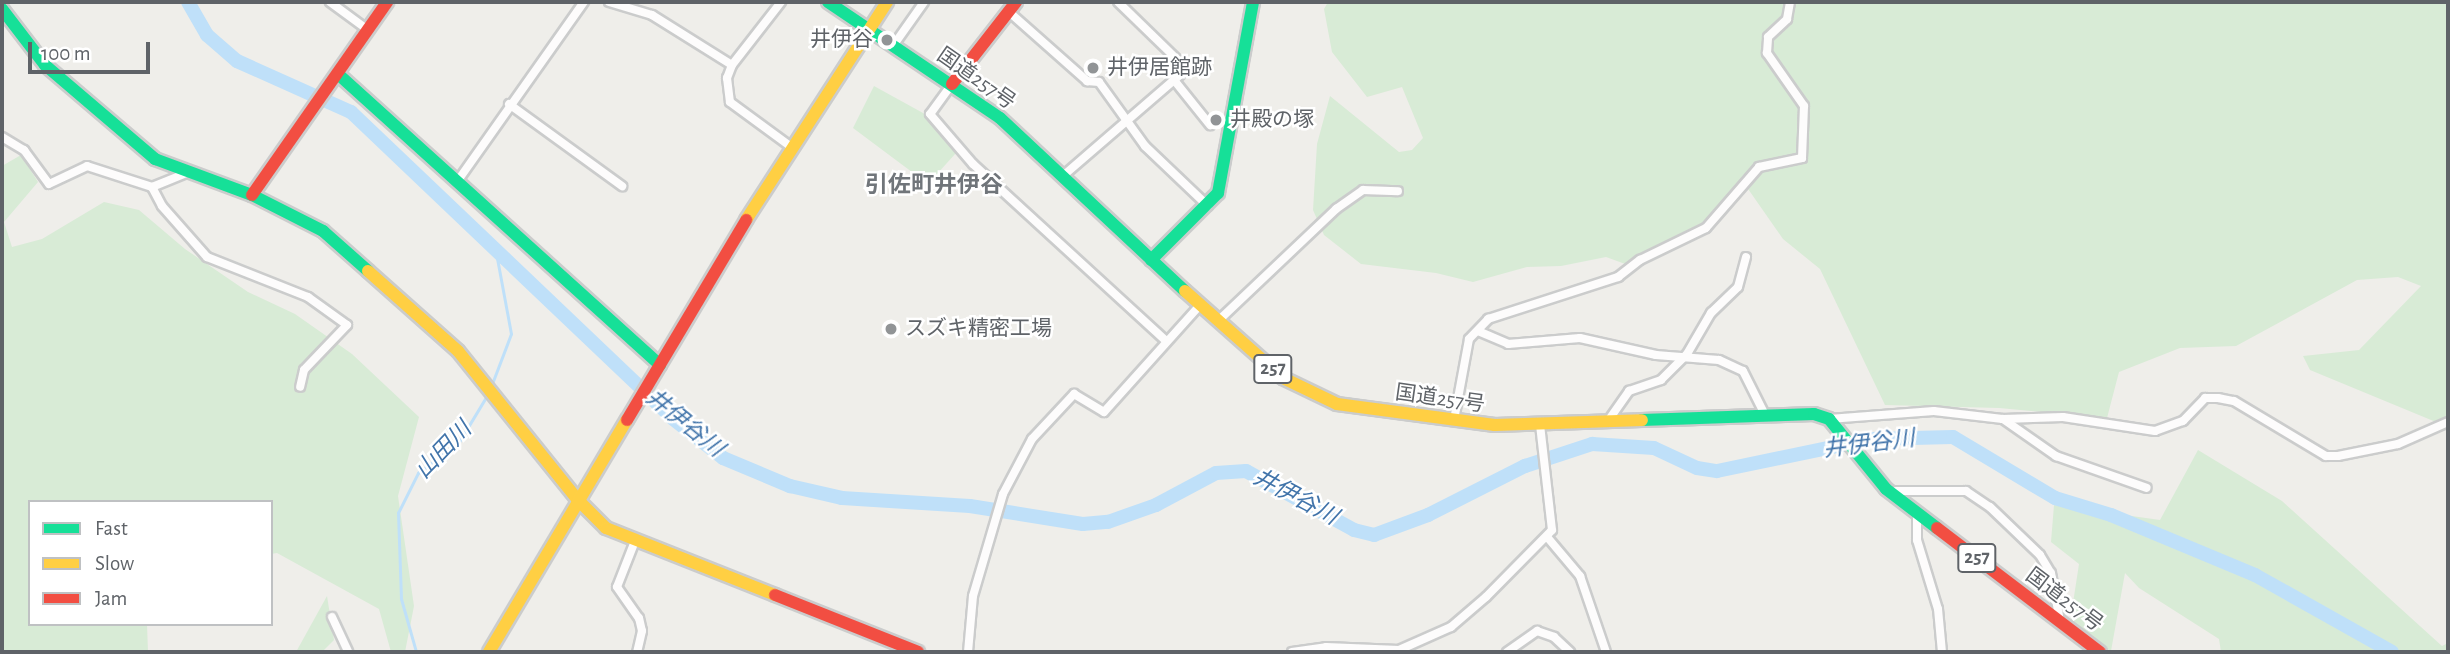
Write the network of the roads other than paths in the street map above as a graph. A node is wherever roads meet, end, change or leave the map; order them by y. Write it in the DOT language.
graph roads {
  1 [pos="330,2"];
  2 [pos="387,2"];
  3 [pos="584,2"];
  4 [pos="609,2"];
  5 [pos="781,2"];
  6 [pos="828,2"];
  7 [pos="887,2"];
  8 [pos="924,2"];
  9 [pos="1118,2"];
  10 [pos="1253,2"];
  11 [pos="1790,2"];
  12 [pos="1012,6"];
  13 [pos="2,9"];
  14 [pos="866,29"];
  15 [pos="368,30"];
  16 [pos="892,46"];
  17 [pos="732,65"];
  18 [pos="335,77"];
  19 [pos="1174,80"];
  20 [pos="952,84"];
  21 [pos="509,104"];
  22 [pos="1125,120"];
  23 [pos="1210,125"];
  24 [pos="2,137"];
  25 [pos="790,146"];
  26 [pos="186,173"];
  27 [pos="1064,175"];
  28 [pos="459,180"];
  29 [pos="622,186"];
  30 [pos="152,187"];
  31 [pos="1398,191"];
  32 [pos="252,195"];
  33 [pos="1208,206"];
  34 [pos="1746,257"];
  35 [pos="1151,260"];
  36 [pos="1200,305"];
  37 [pos="1218,321"];
  38 [pos="1478,331"];
  39 [pos="1166,341"];
  40 [pos="1687,354"];
  41 [pos="657,370"];
  42 [pos="300,387"];
  43 [pos="1765,415"];
  44 [pos="2003,419"];
  45 [pos="1454,421"];
  46 [pos="2448,422"];
  47 [pos="1607,423"];
  48 [pos="1834,423"];
  49 [pos="1540,425"];
  50 [pos="2147,488"];
  51 [pos="1886,489"];
  52 [pos="578,500"];
  53 [pos="1917,513"];
  54 [pos="1548,538"];
  55 [pos="635,541"];
  56 [pos="332,617"];
  57 [pos="2060,622"];
  58 [pos="1418,643"];
  59 [pos="348,652"];
  60 [pos="489,652"];
  61 [pos="637,652"];
  62 [pos="918,652"];
  63 [pos="968,652"];
  64 [pos="1292,652"];
  65 [pos="1424,652"];
  66 [pos="1507,652"];
  67 [pos="1570,652"];
  68 [pos="1606,652"];
  69 [pos="1942,652"];
  70 [pos="2100,652"];
  1 -- 15 [label="street"];
  2 -- 15 [label="main road"];
  3 -- 21 [label="street"];
  4 -- 17 [label="street"];
  5 -- 17 [label="street"];
  6 -- 14 [label="main road, 国道257号 / 257"];
  7 -- 14 [label="main road"];
  8 -- 16 [label="street"];
  9 -- 19 [label="street"];
  10 -- 33 [label="main road"];
  11 -- 38 [label="street"];
  12 -- 20 [label="main road"];
  12 -- 22 [label="street"];
  13 -- 26 [label="main road"];
  14 -- 16 [label="main road, 国道257号 / 257"];
  14 -- 25 [label="main road"];
  15 -- 18 [label="main road"];
  16 -- 20 [label="main road, 国道257号 / 257"];
  17 -- 25 [label="street"];
  18 -- 28 [label="main road"];
  18 -- 32 [label="main road"];
  19 -- 22 [label="street"];
  19 -- 23 [label="street"];
  20 -- 27 [label="main road, 国道257号 / 257"];
  20 -- 39 [label="street"];
  21 -- 28 [label="street"];
  21 -- 29 [label="street"];
  22 -- 27 [label="street"];
  22 -- 33 [label="street"];
  24 -- 30 [label="street"];
  25 -- 41 [label="main road"];
  26 -- 30 [label="street"];
  26 -- 32 [label="main road"];
  27 -- 35 [label="main road, 国道257号 / 257"];
  28 -- 41 [label="main road"];
  30 -- 42 [label="street"];
  31 -- 37 [label="street"];
  32 -- 52 [label="main road"];
  33 -- 35 [label="main road"];
  34 -- 40 [label="street"];
  35 -- 36 [label="main road, 国道257号 / 257"];
  36 -- 37 [label="main road, 国道257号 / 257"];
  36 -- 39 [label="street"];
  37 -- 45 [label="main road, 国道257号 / 257"];
  38 -- 40 [label="street"];
  38 -- 45 [label="street"];
  39 -- 63 [label="street"];
  40 -- 43 [label="street"];
  40 -- 47 [label="street"];
  41 -- 52 [label="main road"];
  43 -- 47 [label="main road, 国道257号 / 257"];
  43 -- 48 [label="main road, 国道257号 / 257"];
  44 -- 46 [label="street"];
  44 -- 48 [label="street"];
  44 -- 50 [label="street"];
  45 -- 49 [label="main road, 国道257号 / 257"];
  47 -- 49 [label="main road, 国道257号 / 257"];
  48 -- 51 [label="main road, 国道257号 / 257"];
  49 -- 54 [label="street"];
  51 -- 53 [label="main road, 国道257号 / 257"];
  51 -- 57 [label="street"];
  52 -- 55 [label="main road"];
  52 -- 60 [label="main road"];
  53 -- 57 [label="main road, 国道257号 / 257"];
  53 -- 69 [label="street"];
  54 -- 58 [label="street"];
  54 -- 68 [label="street"];
  55 -- 61 [label="street"];
  55 -- 62 [label="main road"];
  56 -- 59 [label="street"];
  57 -- 70 [label="main road, 国道257号 / 257"];
  58 -- 64 [label="street"];
  58 -- 65 [label="street"];
  66 -- 67 [label="street"];
}
